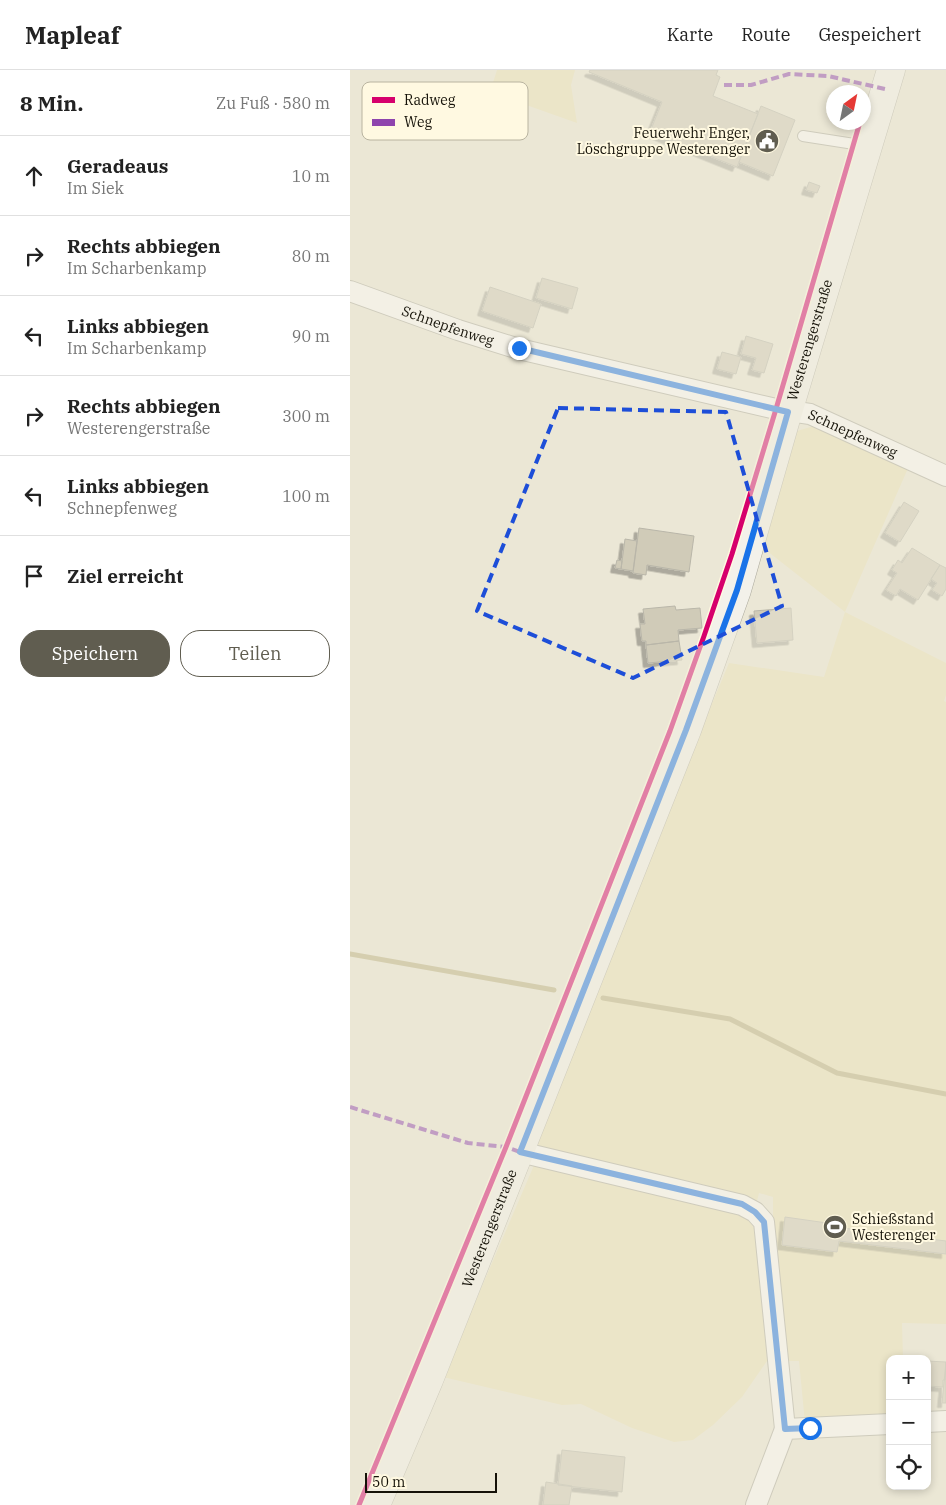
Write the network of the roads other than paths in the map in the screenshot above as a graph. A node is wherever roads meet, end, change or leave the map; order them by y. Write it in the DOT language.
graph roads {
  1 [pos="891,70"];
  2 [pos="803,136"];
  3 [pos="868,147"];
  4 [pos="350,291"];
  5 [pos="788,412"];
  6 [pos="946,476"];
  7 [pos="520,1152"];
  8 [pos="946,1421"];
  9 [pos="931,1422"];
  10 [pos="886,1424"];
  11 [pos="785,1429"];
  12 [pos="376,1504"];
  13 [pos="756,1505"];
  1 -- 3 [label="street, Westerengerstraße"];
  2 -- 3 [label="lane"];
  3 -- 5 [label="street, Westerengerstraße"];
  4 -- 5 [label="street, Schnepfenweg"];
  5 -- 6 [label="street, Schnepfenweg"];
  5 -- 7 [label="street, Westerengerstraße"];
  7 -- 11 [label="street"];
  7 -- 12 [label="street, Westerengerstraße"];
  8 -- 9 [label="street"];
  10 -- 11 [label="street"];
  11 -- 13 [label="street"];
}
